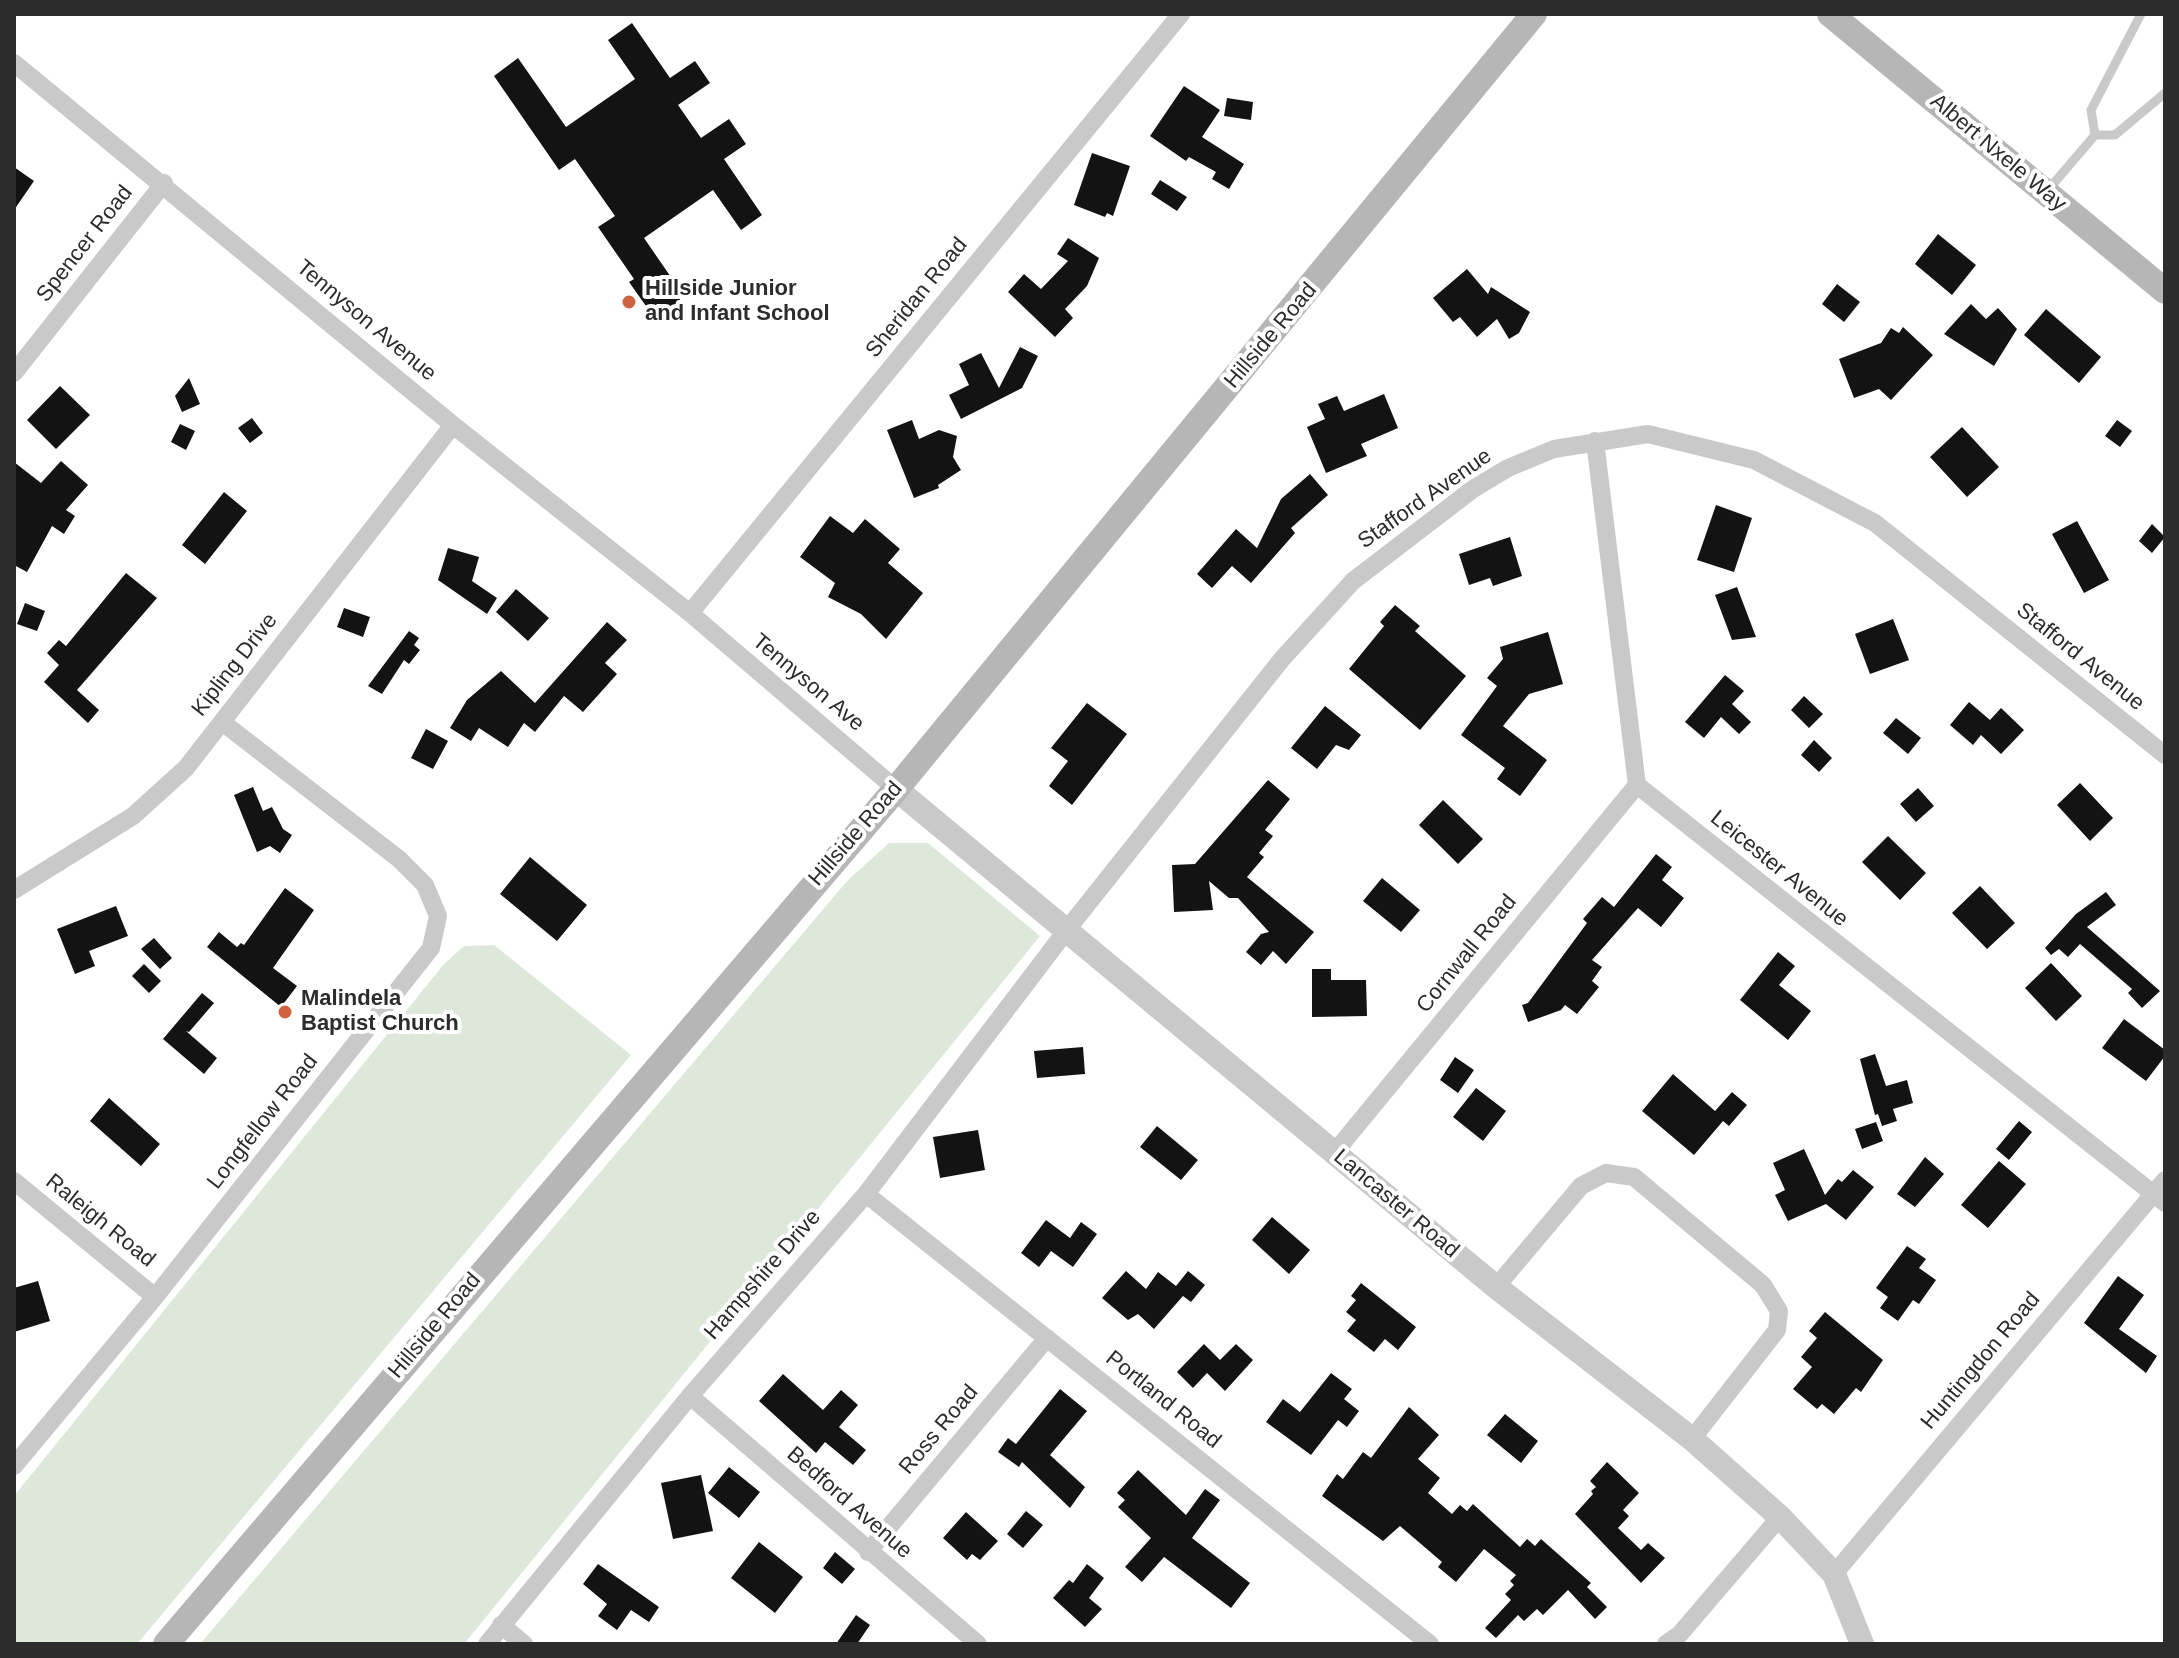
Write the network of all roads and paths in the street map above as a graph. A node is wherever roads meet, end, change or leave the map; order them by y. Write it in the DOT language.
graph roads {
  1 [pos="1181,14"];
  2 [pos="1534,14"];
  3 [pos="1830,14"];
  4 [pos="2141,14"];
  5 [pos="14,63"];
  6 [pos="2165,93"];
  7 [pos="2095,135"];
  8 [pos="164,183"];
  9 [pos="2045,192"];
  10 [pos="2162,282"];
  11 [pos="14,373"];
  12 [pos="453,425"];
  13 [pos="1595,441"];
  14 [pos="690,613"];
  15 [pos="222,722"];
  16 [pos="2165,755"];
  17 [pos="1637,785"];
  18 [pos="896,789"];
  19 [pos="14,890"];
  20 [pos="1066,931"];
  21 [pos="1334,1153"];
  22 [pos="14,1181"];
  23 [pos="2161,1192"];
  24 [pos="866,1194"];
  25 [pos="1496,1287"];
  26 [pos="155,1297"];
  27 [pos="1047,1338"];
  28 [pos="690,1396"];
  29 [pos="1692,1439"];
  30 [pos="14,1466"];
  31 [pos="1780,1517"];
  32 [pos="868,1552"];
  33 [pos="1834,1574"];
  34 [pos="501,1625"];
  35 [pos="166,1644"];
  36 [pos="487,1644"];
  37 [pos="524,1644"];
  38 [pos="978,1644"];
  39 [pos="1430,1644"];
  40 [pos="1666,1644"];
  41 [pos="1862,1644"];
  1 -- 14 [label="street, Sheridan Road"];
  2 -- 18 [label="main road, Hillside Road"];
  3 -- 9 [label="main road, Albert Nxele Way"];
  4 -- 7 [label="lane"];
  5 -- 8 [label="street, Tennyson Avenue"];
  6 -- 7 [label="lane"];
  7 -- 9 [label="lane"];
  8 -- 11 [label="street, Spencer Road"];
  8 -- 12 [label="street, Tennyson Avenue"];
  9 -- 10 [label="main road, Albert Nxele Way"];
  12 -- 14 [label="street, Tennyson Avenue"];
  12 -- 15 [label="street, Kipling Drive"];
  13 -- 16 [label="street, Stafford Avenue"];
  13 -- 17 [label="street"];
  13 -- 20 [label="street, Stafford Avenue"];
  14 -- 18 [label="street, Tennyson Ave"];
  15 -- 19 [label="street, Kipling Drive"];
  15 -- 26 [label="street, Longfellow Road"];
  17 -- 21 [label="street, Cornwall Road"];
  17 -- 23 [label="street, Leicester Avenue"];
  18 -- 20 [label="street, Lancaster Road"];
  18 -- 35 [label="main road, Hillside Road"];
  20 -- 21 [label="street, Lancaster Road"];
  20 -- 24 [label="street, Hampshire Drive"];
  21 -- 25 [label="street, Lancaster Road"];
  22 -- 26 [label="street, Raleigh Road"];
  23 -- 33 [label="street, Huntingdon Road"];
  24 -- 27 [label="street, Portland Road"];
  24 -- 28 [label="street, Hampshire Drive"];
  25 -- 29 [label="street, Lancaster Road"];
  25 -- 29 [label="street"];
  26 -- 30 [label="street, Longfellow Road"];
  27 -- 32 [label="street, Ross Road"];
  27 -- 39 [label="street, Portland Road"];
  28 -- 32 [label="street, Bedford Avenue"];
  28 -- 34 [label="street, Hampshire Drive"];
  29 -- 31 [label="street, Lancaster Road"];
  31 -- 33 [label="street, Lancaster Road"];
  31 -- 40 [label="street"];
  32 -- 38 [label="street, Bedford Avenue"];
  33 -- 41 [label="street, Lancaster Road"];
  34 -- 36 [label="street, Hampshire Drive"];
  34 -- 37 [label="street"];
}
